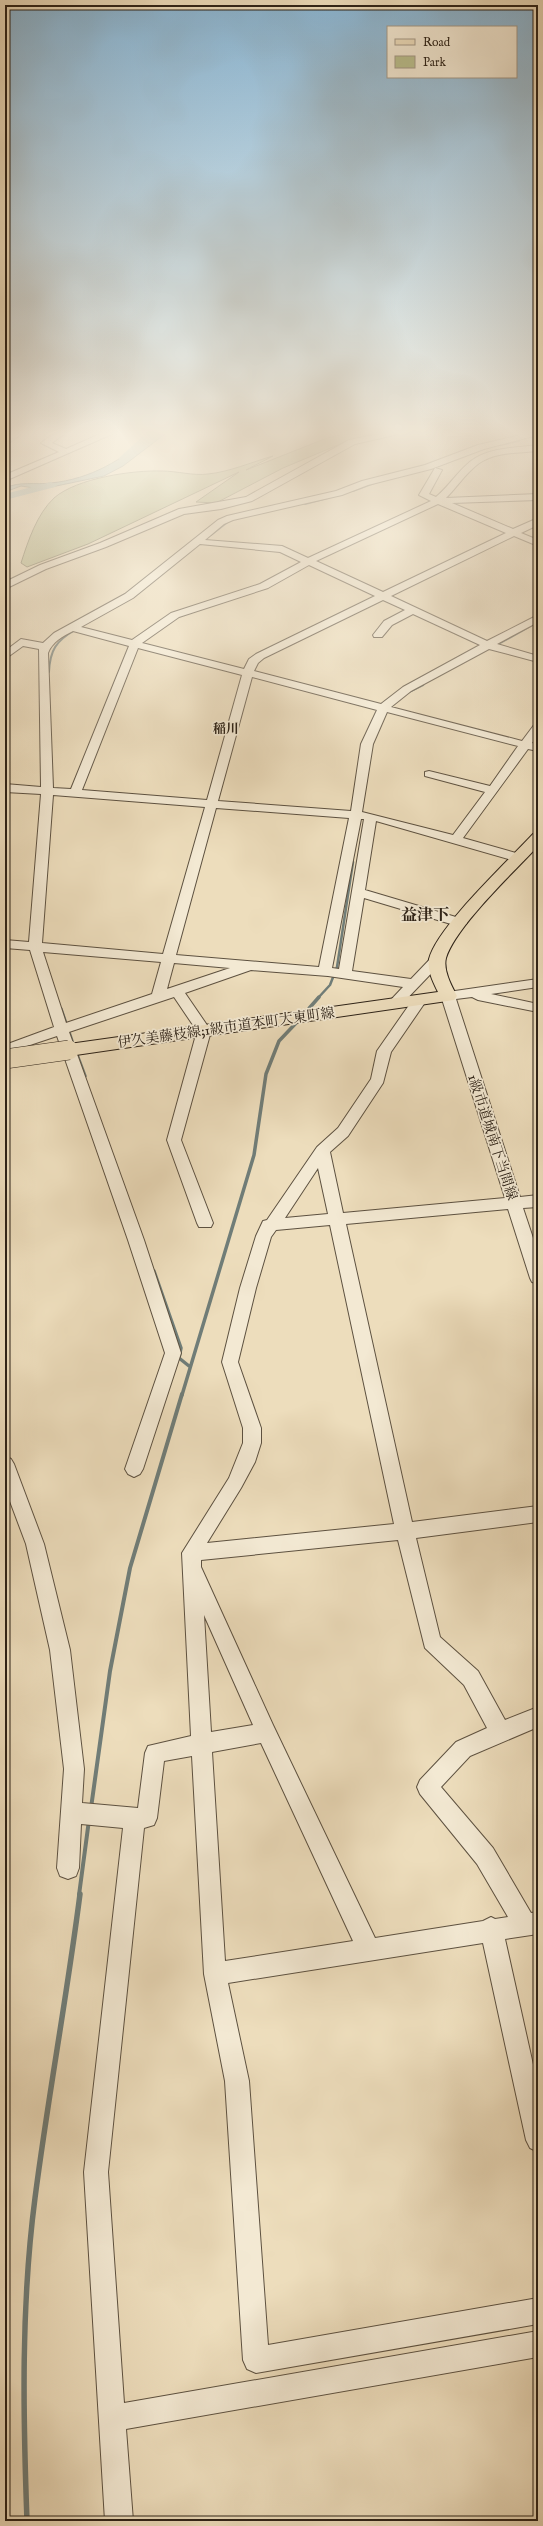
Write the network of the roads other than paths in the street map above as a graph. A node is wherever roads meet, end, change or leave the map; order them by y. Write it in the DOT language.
graph roads {
  1 [pos="84,552"];
  2 [pos="185,552"];
  3 [pos="288,552"];
  4 [pos="329,552"];
  5 [pos="475,552"];
  6 [pos="309,561"];
  7 [pos="5,586"];
  8 [pos="384,596"];
  9 [pos="414,610"];
  10 [pos="538,618"];
  11 [pos="73,628"];
  12 [pos="378,635"];
  13 [pos="135,644"];
  14 [pos="487,645"];
  15 [pos="45,647"];
  16 [pos="5,656"];
  17 [pos="538,659"];
  18 [pos="248,673"];
  19 [pos="383,708"];
  20 [pos="538,727"];
  21 [pos="525,745"];
  22 [pos="538,748"];
  23 [pos="429,774"];
  24 [pos="5,788"];
  25 [pos="493,790"];
  26 [pos="47,791"];
  27 [pos="75,793"];
  28 [pos="211,804"];
  29 [pos="356,815"];
  30 [pos="371,816"];
  31 [pos="538,837"];
  32 [pos="456,840"];
  33 [pos="519,858"];
  34 [pos="359,892"];
  35 [pos="461,922"];
  36 [pos="5,944"];
  37 [pos="35,946"];
  38 [pos="169,958"];
  39 [pos="438,959"];
  40 [pos="250,966"];
  41 [pos="326,972"];
  42 [pos="346,974"];
  43 [pos="538,983"];
  44 [pos="414,984"];
  45 [pos="176,990"];
  46 [pos="467,994"];
  47 [pos="158,996"];
  48 [pos="448,996"];
  49 [pos="419,1001"];
  50 [pos="394,1004"];
  51 [pos="538,1008"];
  52 [pos="63,1028"];
  53 [pos="204,1031"];
  54 [pos="5,1039"];
  55 [pos="68,1050"];
  56 [pos="5,1055"];
  57 [pos="5,1059"];
  58 [pos="322,1152"];
  59 [pos="538,1201"];
  60 [pos="514,1203"];
  61 [pos="336,1220"];
  62 [pos="205,1223"];
  63 [pos="269,1226"];
  64 [pos="538,1278"];
  65 [pos="5,1464"];
  66 [pos="134,1469"];
  67 [pos="538,1514"];
  68 [pos="405,1531"];
  69 [pos="191,1560"];
  70 [pos="538,1717"];
  71 [pos="266,1732"];
  72 [pos="500,1732"];
  73 [pos="201,1745"];
  74 [pos="71,1814"];
  75 [pos="135,1818"];
  76 [pos="68,1868"];
  77 [pos="531,1923"];
  78 [pos="491,1928"];
  79 [pos="368,1948"];
  80 [pos="215,1974"];
  81 [pos="538,2140"];
  82 [pos="538,2311"];
  83 [pos="538,2344"];
  84 [pos="111,2418"];
  85 [pos="119,2521"];
  1 -- 7 [label="street"];
  2 -- 11 [label="street"];
  3 -- 6 [label="street"];
  4 -- 6 [label="street"];
  5 -- 8 [label="street"];
  6 -- 8 [label="street"];
  6 -- 13 [label="street"];
  8 -- 9 [label="street"];
  8 -- 18 [label="street"];
  9 -- 12 [label="street"];
  9 -- 14 [label="street"];
  10 -- 14 [label="street"];
  11 -- 13 [label="street"];
  11 -- 15 [label="street"];
  13 -- 18 [label="street"];
  13 -- 27 [label="street"];
  14 -- 17 [label="street"];
  14 -- 19 [label="street"];
  15 -- 16 [label="street"];
  15 -- 26 [label="street"];
  18 -- 19 [label="street"];
  18 -- 28 [label="street"];
  19 -- 21 [label="street"];
  19 -- 29 [label="street"];
  20 -- 21 [label="street"];
  21 -- 22 [label="street"];
  21 -- 25 [label="street"];
  23 -- 25 [label="street"];
  24 -- 26 [label="street"];
  25 -- 32 [label="street"];
  26 -- 27 [label="street"];
  26 -- 37 [label="street"];
  27 -- 28 [label="street"];
  28 -- 29 [label="street"];
  28 -- 38 [label="street"];
  29 -- 30 [label="street"];
  29 -- 41 [label="street"];
  30 -- 32 [label="street"];
  30 -- 34 [label="street"];
  31 -- 33 [label="main road"];
  32 -- 33 [label="street"];
  33 -- 35 [label="main road"];
  34 -- 35 [label="street"];
  34 -- 42 [label="street"];
  35 -- 39 [label="main road"];
  36 -- 37 [label="street"];
  37 -- 38 [label="street"];
  37 -- 52 [label="street"];
  38 -- 40 [label="street"];
  38 -- 47 [label="street"];
  39 -- 44 [label="street"];
  39 -- 48 [label="main road"];
  40 -- 41 [label="street"];
  40 -- 45 [label="street"];
  41 -- 42 [label="street"];
  42 -- 44 [label="street"];
  43 -- 46 [label="street"];
  44 -- 50 [label="street"];
  45 -- 47 [label="street"];
  45 -- 53 [label="street"];
  46 -- 48 [label="street"];
  46 -- 51 [label="street"];
  47 -- 52 [label="street"];
  48 -- 49 [label="main road, 伊久美藤枝線;1級市道本町大東町線"];
  48 -- 60 [label="street, 1級市道城南下当間線"];
  49 -- 50 [label="main road, 伊久美藤枝線;1級市道本町大東町線"];
  49 -- 58 [label="street"];
  50 -- 53 [label="main road, 伊久美藤枝線;1級市道本町大東町線"];
  52 -- 54 [label="street"];
  52 -- 55 [label="street"];
  52 -- 56 [label="street"];
  53 -- 55 [label="main road, 伊久美藤枝線;1級市道本町大東町線"];
  53 -- 62 [label="street"];
  55 -- 57 [label="main road, 伊久美藤枝線;1級市道本町大東町線, bridge"];
  55 -- 66 [label="street"];
  58 -- 61 [label="street"];
  58 -- 63 [label="street"];
  59 -- 60 [label="street"];
  60 -- 61 [label="street"];
  60 -- 64 [label="street, 1級市道城南下当間線"];
  61 -- 63 [label="street"];
  61 -- 68 [label="street"];
  63 -- 69 [label="street"];
  65 -- 74 [label="street"];
  67 -- 68 [label="street"];
  68 -- 69 [label="street"];
  68 -- 72 [label="street"];
  69 -- 71 [label="street"];
  69 -- 73 [label="street"];
  70 -- 72 [label="street"];
  71 -- 73 [label="street"];
  71 -- 79 [label="street"];
  72 -- 77 [label="street"];
  73 -- 75 [label="street"];
  73 -- 80 [label="street"];
  74 -- 75 [label="street"];
  74 -- 76 [label="street"];
  75 -- 84 [label="street"];
  77 -- 78 [label="street"];
  78 -- 79 [label="street"];
  78 -- 81 [label="street"];
  79 -- 80 [label="street"];
  80 -- 82 [label="street"];
  83 -- 84 [label="street"];
  84 -- 85 [label="street"];
}
